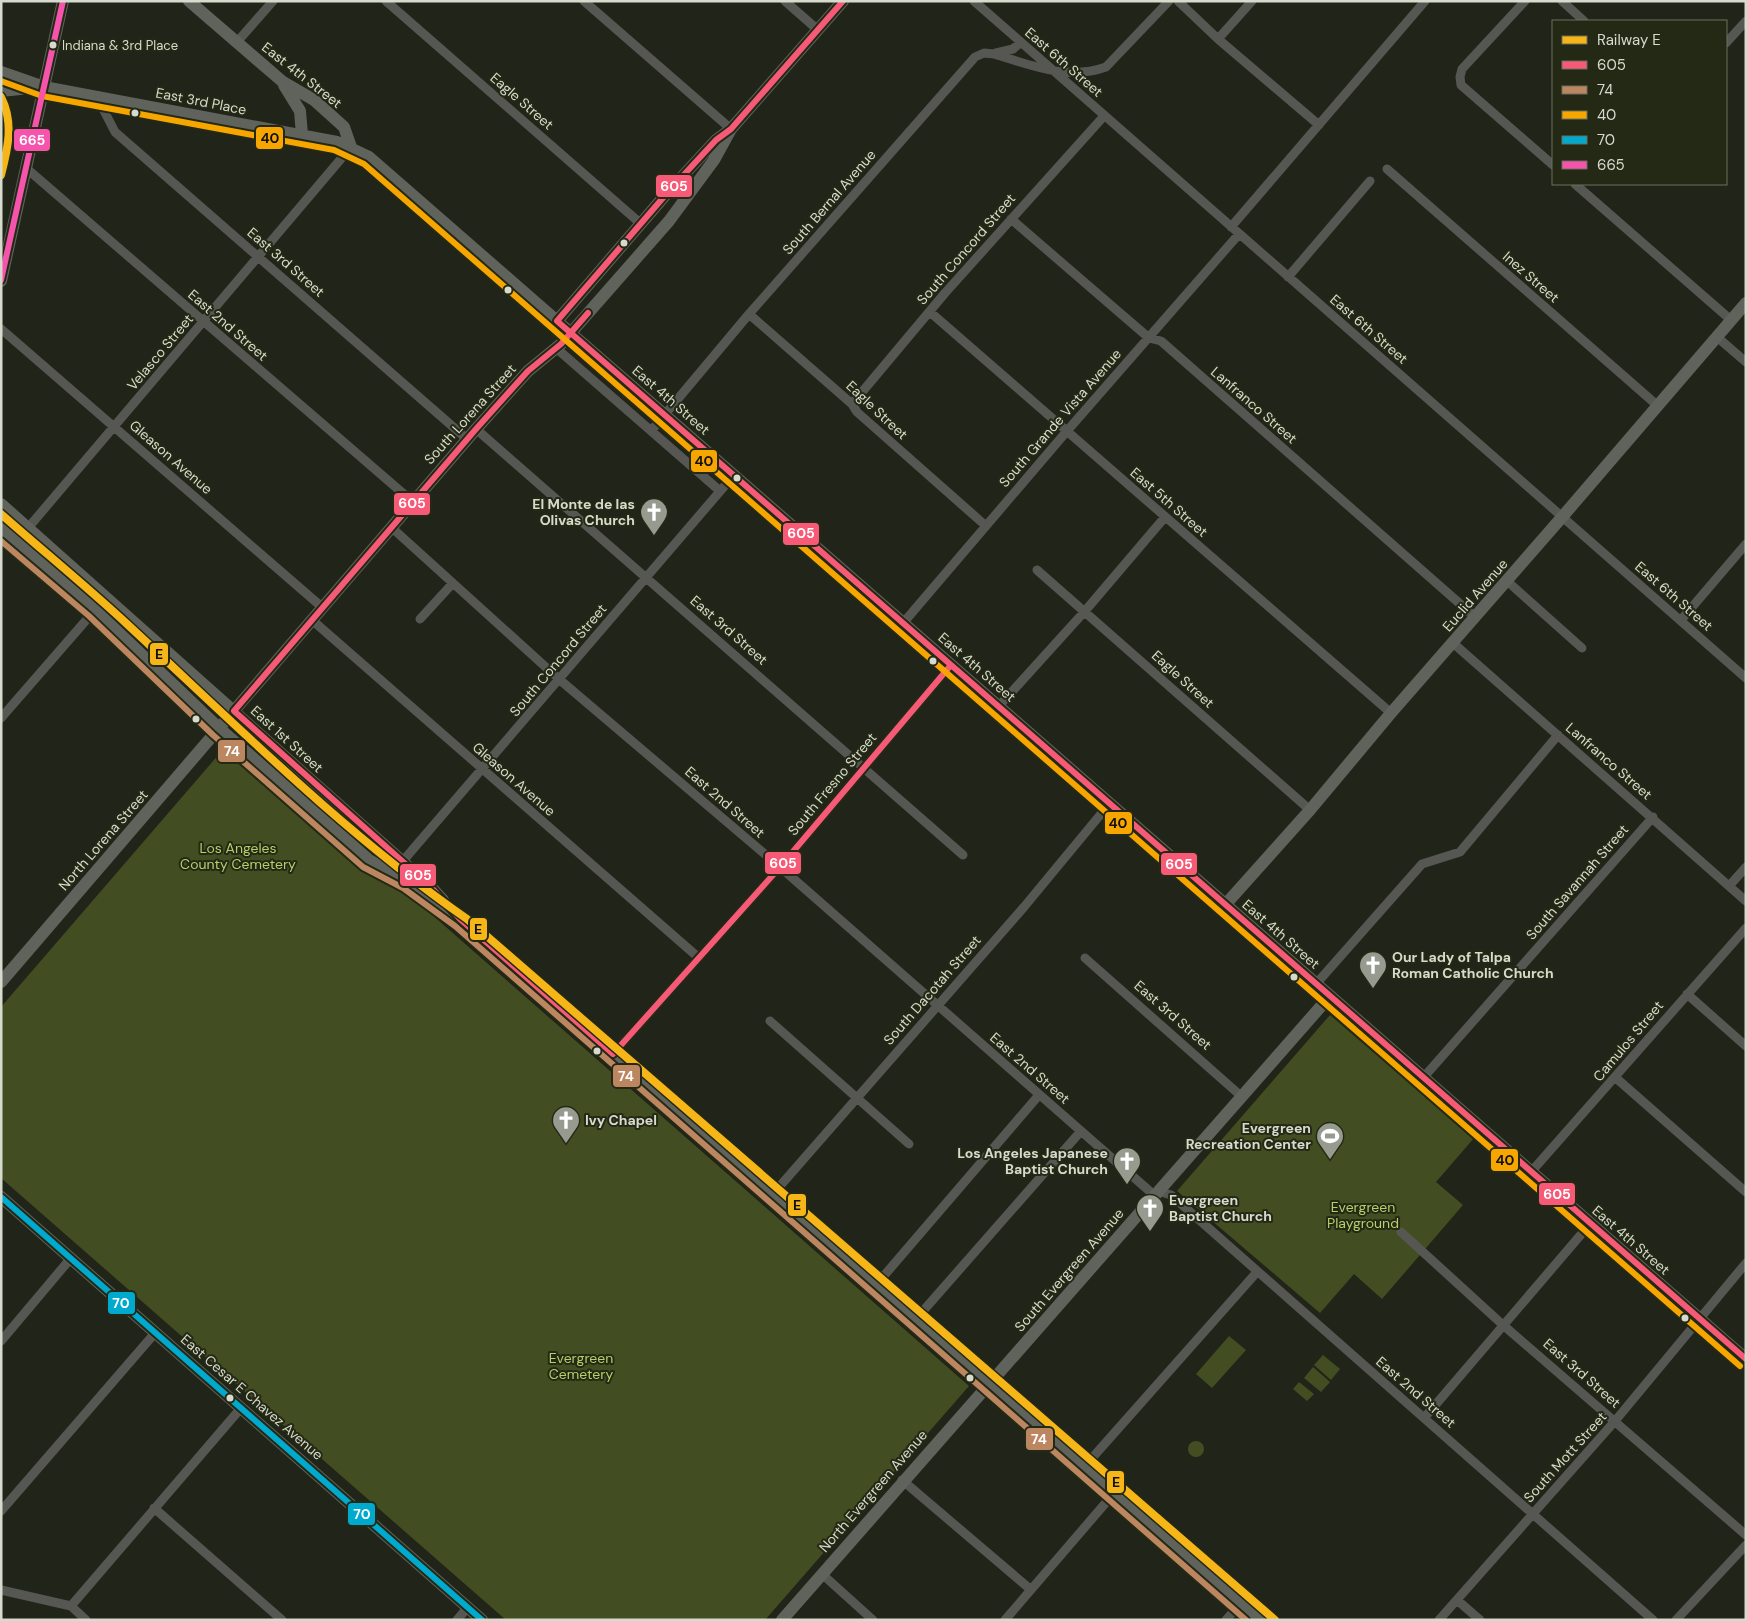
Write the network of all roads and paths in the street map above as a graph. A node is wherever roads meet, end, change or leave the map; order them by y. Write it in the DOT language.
graph roads {
  1 [pos="63,1"];
  2 [pos="189,1"];
  3 [pos="273,1"];
  4 [pos="386,1"];
  5 [pos="584,1"];
  6 [pos="785,1"];
  7 [pos="843,1"];
  8 [pos="974,1"];
  9 [pos="1169,1"];
  10 [pos="1178,1"];
  11 [pos="1252,1"];
  12 [pos="1425,1"];
  13 [pos="1525,1"];
  14 [pos="1562,1"];
  15 [pos="1583,20"];
  16 [pos="1746,21"];
  17 [pos="818,30"];
  18 [pos="1218,40"];
  19 [pos="237,42"];
  20 [pos="1021,42"];
  21 [pos="1727,42"];
  22 [pos="994,54"];
  23 [pos="1,72"];
  24 [pos="1055,72"];
  25 [pos="283,82"];
  26 [pos="44,87"];
  27 [pos="1,91"];
  28 [pos="98,97"];
  29 [pos="1104,116"];
  30 [pos="1319,125"];
  31 [pos="731,129"];
  32 [pos="302,135"];
  33 [pos="352,147"];
  34 [pos="1552,164"];
  35 [pos="26,168"];
  36 [pos="1387,169"];
  37 [pos="1370,182"];
  38 [pos="1576,185"];
  39 [pos="1011,219"];
  40 [pos="640,223"];
  41 [pos="1231,227"];
  42 [pos="1239,234"];
  43 [pos="258,257"];
  44 [pos="1288,277"];
  45 [pos="1,280"];
  46 [pos="1746,303"];
  47 [pos="930,312"];
  48 [pos="749,314"];
  49 [pos="1731,320"];
  50 [pos="204,322"];
  51 [pos="561,325"];
  52 [pos="1,329"];
  53 [pos="1717,337"];
  54 [pos="1148,338"];
  55 [pos="556,348"];
  56 [pos="1746,362"];
  57 [pos="852,404"];
  58 [pos="1658,406"];
  59 [pos="116,427"];
  60 [pos="476,429"];
  61 [pos="651,431"];
  62 [pos="1067,431"];
  63 [pos="467,439"];
  64 [pos="734,474"];
  65 [pos="720,491"];
  66 [pos="413,502"];
  67 [pos="1,504"];
  68 [pos="1563,516"];
  69 [pos="1165,517"];
  70 [pos="986,526"];
  71 [pos="391,527"];
  72 [pos="28,528"];
  73 [pos="1,529"];
  74 [pos="1746,544"];
  75 [pos="1037,570"];
  76 [pos="646,578"];
  77 [pos="1507,581"];
  78 [pos="453,583"];
  79 [pos="322,608"];
  80 [pos="95,610"];
  81 [pos="1085,611"];
  82 [pos="1474,617"];
  83 [pos="420,619"];
  84 [pos="312,620"];
  85 [pos="1681,620"];
  86 [pos="904,622"];
  87 [pos="1453,643"];
  88 [pos="1582,648"];
  89 [pos="951,665"];
  90 [pos="1746,678"];
  91 [pos="560,680"];
  92 [pos="999,706"];
  93 [pos="1391,712"];
  94 [pos="1,718"];
  95 [pos="227,719"];
  96 [pos="1558,735"];
  97 [pos="863,767"];
  98 [pos="483,769"];
  99 [pos="1110,803"];
  100 [pos="1310,810"];
  101 [pos="1653,817"];
  102 [pos="963,855"];
  103 [pos="402,862"];
  104 [pos="780,867"];
  105 [pos="1746,867"];
  106 [pos="1730,885"];
  107 [pos="1746,901"];
  108 [pos="1225,905"];
  109 [pos="460,919"];
  110 [pos="1746,928"];
  111 [pos="698,958"];
  112 [pos="1085,958"];
  113 [pos="1,982"];
  114 [pos="1316,984"];
  115 [pos="1687,994"];
  116 [pos="1330,996"];
  117 [pos="936,1005"];
  118 [pos="770,1022"];
  119 [pos="1746,1046"];
  120 [pos="613,1054"];
  121 [pos="1423,1078"];
  122 [pos="1616,1078"];
  123 [pos="1039,1095"];
  124 [pos="1241,1096"];
  125 [pos="857,1097"];
  126 [pos="1081,1131"];
  127 [pos="909,1144"];
  128 [pos="1531,1172"];
  129 [pos="1746,1192"];
  130 [pos="1156,1193"];
  131 [pos="773,1194"];
  132 [pos="1,1197"];
  133 [pos="1590,1224"];
  134 [pos="1401,1232"];
  135 [pos="71,1258"];
  136 [pos="1746,1263"];
  137 [pos="1257,1272"];
  138 [pos="876,1285"];
  139 [pos="916,1319"];
  140 [pos="1700,1319"];
  141 [pos="1503,1325"];
  142 [pos="155,1332"];
  143 [pos="1,1341"];
  144 [pos="1746,1359"];
  145 [pos="989,1384"];
  146 [pos="241,1408"];
  147 [pos="1425,1417"];
  148 [pos="1615,1421"];
  149 [pos="1085,1466"];
  150 [pos="902,1480"];
  151 [pos="1115,1492"];
  152 [pos="154,1508"];
  153 [pos="1,1511"];
  154 [pos="1533,1512"];
  155 [pos="1746,1535"];
  156 [pos="1746,1545"];
  157 [pos="822,1574"];
  158 [pos="1030,1589"];
  159 [pos="1,1590"];
  160 [pos="1457,1600"];
  161 [pos="1241,1603"];
  162 [pos="71,1606"];
  163 [pos="468,1607"];
  164 [pos="86,1620"];
  165 [pos="282,1620"];
  166 [pos="457,1620"];
  167 [pos="482,1620"];
  168 [pos="782,1620"];
  169 [pos="873,1620"];
  170 [pos="1005,1620"];
  171 [pos="1226,1620"];
  172 [pos="1260,1620"];
  173 [pos="1439,1620"];
  174 [pos="1480,1620"];
  175 [pos="1653,1620"];
  176 [pos="1676,1620"];
  1 -- 26 [label="street"];
  2 -- 19 [label="street, East 4th Street"];
  3 -- 19 [label="street"];
  4 -- 40 [label="street, Eagle Street"];
  5 -- 31 [label="street"];
  6 -- 17 [label="street"];
  7 -- 17 [label="street, South Lorena Street"];
  8 -- 20 [label="street, East 6th Street"];
  9 -- 24 [label="street"];
  10 -- 18 [label="street"];
  11 -- 18 [label="street"];
  12 -- 30 [label="street"];
  13 -- 34 [label="street"];
  14 -- 15 [label="street"];
  16 -- 21 [label="street"];
  17 -- 31 [label="street, South Lorena Street"];
  18 -- 30 [label="street"];
  19 -- 25 [label="street, East 4th Street"];
  20 -- 22 [label="street, South Bernal Avenue"];
  20 -- 24 [label="street, East 6th Street"];
  22 -- 24 [label="street"];
  22 -- 48 [label="street, South Bernal Avenue"];
  23 -- 26 [label="street"];
  24 -- 29 [label="street, East 6th Street"];
  25 -- 32 [label="street"];
  25 -- 33 [label="street, East 4th Street"];
  26 -- 27 [label="street"];
  26 -- 28 [label="street, East 3rd Place"];
  26 -- 35 [label="street"];
  28 -- 32 [label="street, East 3rd Place"];
  28 -- 43 [label="street, East 3rd Street"];
  29 -- 39 [label="street, South Concord Street"];
  29 -- 41 [label="street, East 6th Street"];
  30 -- 41 [label="street"];
  31 -- 40 [label="street, South Lorena Street"];
  31 -- 55 [label="street, South Lorena Street"];
  32 -- 33 [label="street, East 3rd Place"];
  33 -- 43 [label="street, Velasco Street"];
  33 -- 51 [label="street, East 4th Street"];
  35 -- 45 [label="street"];
  35 -- 50 [label="street, East 2nd Street"];
  36 -- 58 [label="street, Inez Street"];
  37 -- 44 [label="street"];
  38 -- 49 [label="street"];
  39 -- 47 [label="street, South Concord Street"];
  39 -- 54 [label="street, Lanfranco Street"];
  40 -- 51 [label="street, South Lorena Street"];
  41 -- 42 [label="street, East 6th Street"];
  42 -- 44 [label="street, East 6th Street"];
  42 -- 54 [label="street, South Grande Vista Avenue"];
  43 -- 50 [label="street, Velasco Street"];
  43 -- 63 [label="street, East 3rd Street"];
  44 -- 68 [label="street, East 6th Street"];
  46 -- 49 [label="street, Euclid Avenue"];
  47 -- 57 [label="street, South Concord Street"];
  47 -- 62 [label="street, East 5th Street"];
  48 -- 57 [label="street, Eagle Street"];
  48 -- 61 [label="street, South Bernal Avenue"];
  49 -- 53 [label="street, Euclid Avenue"];
  50 -- 59 [label="street, Velasco Street"];
  50 -- 66 [label="street, East 2nd Street"];
  51 -- 64 [label="street, East 4th Street, bridge"];
  52 -- 59 [label="street, Gleason Avenue"];
  53 -- 56 [label="street"];
  53 -- 58 [label="street, Euclid Avenue"];
  54 -- 62 [label="street, South Grande Vista Avenue"];
  54 -- 82 [label="street, Lanfranco Street"];
  55 -- 60 [label="street, South Lorena Street"];
  55 -- 61 [label="street"];
  57 -- 70 [label="street, Eagle Street"];
  58 -- 68 [label="street, Euclid Avenue"];
  59 -- 72 [label="street, Velasco Street"];
  59 -- 79 [label="street, Gleason Avenue"];
  60 -- 63 [label="street, South Lorena Street"];
  60 -- 76 [label="street, East 3rd Street"];
  61 -- 65 [label="street"];
  62 -- 69 [label="street, East 5th Street"];
  62 -- 70 [label="street, South Grande Vista Avenue"];
  63 -- 66 [label="street, South Lorena Street"];
  64 -- 65 [label="street, South Concord Street"];
  64 -- 86 [label="street, East 4th Street"];
  65 -- 76 [label="street, South Concord Street"];
  66 -- 71 [label="street, South Lorena Street"];
  67 -- 72 [label="street, East 1st Street"];
  68 -- 77 [label="street, Euclid Avenue"];
  68 -- 85 [label="street, East 6th Street"];
  69 -- 81 [label="street"];
  69 -- 93 [label="street, East 5th Street"];
  70 -- 86 [label="street, South Grande Vista Avenue"];
  71 -- 78 [label="street, East 2nd Street"];
  71 -- 79 [label="street, South Lorena Street"];
  72 -- 95 [label="street, East 1st Street"];
  73 -- 80 [label="street, East 1st Street"];
  74 -- 85 [label="street"];
  75 -- 81 [label="street, Eagle Street"];
  76 -- 91 [label="street, South Concord Street"];
  76 -- 97 [label="street, East 3rd Street"];
  77 -- 82 [label="street, Euclid Avenue"];
  77 -- 88 [label="street"];
  78 -- 83 [label="street"];
  78 -- 91 [label="street, East 2nd Street"];
  79 -- 84 [label="street, South Lorena Street"];
  80 -- 94 [label="street"];
  80 -- 95 [label="street, East 1st Street"];
  81 -- 92 [label="street"];
  81 -- 100 [label="street, Eagle Street"];
  82 -- 87 [label="street, Euclid Avenue"];
  84 -- 95 [label="street, South Lorena Street"];
  84 -- 98 [label="street, Gleason Avenue"];
  85 -- 90 [label="street, East 6th Street"];
  86 -- 89 [label="street, East 4th Street"];
  87 -- 93 [label="street, Euclid Avenue"];
  87 -- 96 [label="street, Lanfranco Street"];
  89 -- 92 [label="street, East 4th Street"];
  89 -- 97 [label="street, South Fresno Street"];
  91 -- 98 [label="street, South Concord Street"];
  91 -- 104 [label="street, East 2nd Street"];
  92 -- 99 [label="street, East 4th Street"];
  93 -- 100 [label="street, Euclid Avenue"];
  95 -- 103 [label="street, East 1st Street"];
  95 -- 109 [label="street, East 1st Street"];
  95 -- 113 [label="street, North Lorena Street"];
  96 -- 101 [label="street, Lanfranco Street"];
  96 -- 114 [label="street"];
  97 -- 102 [label="street, East 3rd Street"];
  97 -- 104 [label="street, South Fresno Street"];
  98 -- 103 [label="street, South Concord Street"];
  98 -- 111 [label="street, Gleason Avenue"];
  99 -- 108 [label="street, East 4th Street"];
  99 -- 117 [label="street, South Dacotah Street"];
  100 -- 108 [label="street, Euclid Avenue"];
  101 -- 106 [label="street, Lanfranco Street"];
  101 -- 121 [label="street, South Savannah Street"];
  103 -- 109 [label="street, East 1st Street"];
  104 -- 111 [label="street, South Fresno Street"];
  104 -- 117 [label="street, East 2nd Street"];
  105 -- 106 [label="street"];
  106 -- 107 [label="street, Lanfranco Street"];
  108 -- 114 [label="street, East 4th Street"];
  109 -- 120 [label="street, East 1st Street"];
  110 -- 115 [label="street, Camulos Street"];
  111 -- 120 [label="street, South Fresno Street"];
  112 -- 124 [label="street, East 3rd Street"];
  114 -- 116 [label="street, East 4th Street"];
  115 -- 119 [label="street"];
  115 -- 122 [label="street, Camulos Street"];
  116 -- 121 [label="street, East 4th Street"];
  116 -- 124 [label="street, South Evergreen Avenue"];
  117 -- 123 [label="street, East 2nd Street"];
  117 -- 125 [label="street, South Dacotah Street"];
  118 -- 125 [label="street"];
  120 -- 131 [label="street, East 1st Street"];
  121 -- 128 [label="street, East 4th Street"];
  122 -- 128 [label="street, Camulos Street"];
  122 -- 129 [label="street"];
  123 -- 126 [label="street, East 2nd Street"];
  123 -- 138 [label="street"];
  124 -- 130 [label="street, South Evergreen Avenue"];
  125 -- 127 [label="street"];
  125 -- 131 [label="street, South Dacotah Street"];
  126 -- 130 [label="street, East 2nd Street"];
  126 -- 139 [label="street"];
  128 -- 133 [label="street, East 4th Street"];
  130 -- 137 [label="street, East 2nd Street"];
  130 -- 145 [label="street, South Evergreen Avenue"];
  131 -- 138 [label="street, East 1st Street"];
  132 -- 135 [label="street, East Cesar E Chavez Avenue"];
  133 -- 140 [label="street, East 4th Street"];
  133 -- 141 [label="street"];
  134 -- 141 [label="street, East 3rd Street"];
  135 -- 142 [label="street, East Cesar E Chavez Avenue"];
  135 -- 143 [label="street"];
  136 -- 140 [label="street, South Mott Street"];
  137 -- 147 [label="street, East 2nd Street"];
  137 -- 149 [label="street"];
  138 -- 139 [label="street, East 1st Street"];
  139 -- 145 [label="street, East 1st Street"];
  140 -- 144 [label="street, East 4th Street"];
  140 -- 148 [label="street, South Mott Street"];
  141 -- 147 [label="street"];
  141 -- 148 [label="street, East 3rd Street"];
  142 -- 146 [label="street, East Cesar E Chavez Avenue"];
  142 -- 153 [label="street"];
  145 -- 149 [label="street, East 1st Street"];
  145 -- 150 [label="street, North Evergreen Avenue"];
  146 -- 152 [label="street"];
  146 -- 163 [label="street, East Cesar E Chavez Avenue"];
  147 -- 154 [label="street, East 2nd Street"];
  148 -- 154 [label="street, South Mott Street"];
  148 -- 155 [label="street, East 3rd Street"];
  149 -- 151 [label="street, East 1st Street"];
  150 -- 157 [label="street, North Evergreen Avenue"];
  150 -- 158 [label="street"];
  151 -- 158 [label="street"];
  151 -- 161 [label="street, East 1st Street"];
  152 -- 162 [label="street"];
  152 -- 165 [label="street"];
  154 -- 160 [label="street, South Mott Street"];
  154 -- 175 [label="street, East 2nd Street"];
  156 -- 176 [label="street"];
  157 -- 168 [label="street, North Evergreen Avenue"];
  157 -- 169 [label="street"];
  158 -- 170 [label="street"];
  159 -- 162 [label="street"];
  160 -- 173 [label="street, South Mott Street"];
  160 -- 174 [label="street"];
  161 -- 171 [label="street"];
  161 -- 172 [label="street, East 1st Street"];
  162 -- 164 [label="street"];
  163 -- 166 [label="street"];
  163 -- 167 [label="street, East Cesar E Chavez Avenue"];
}
